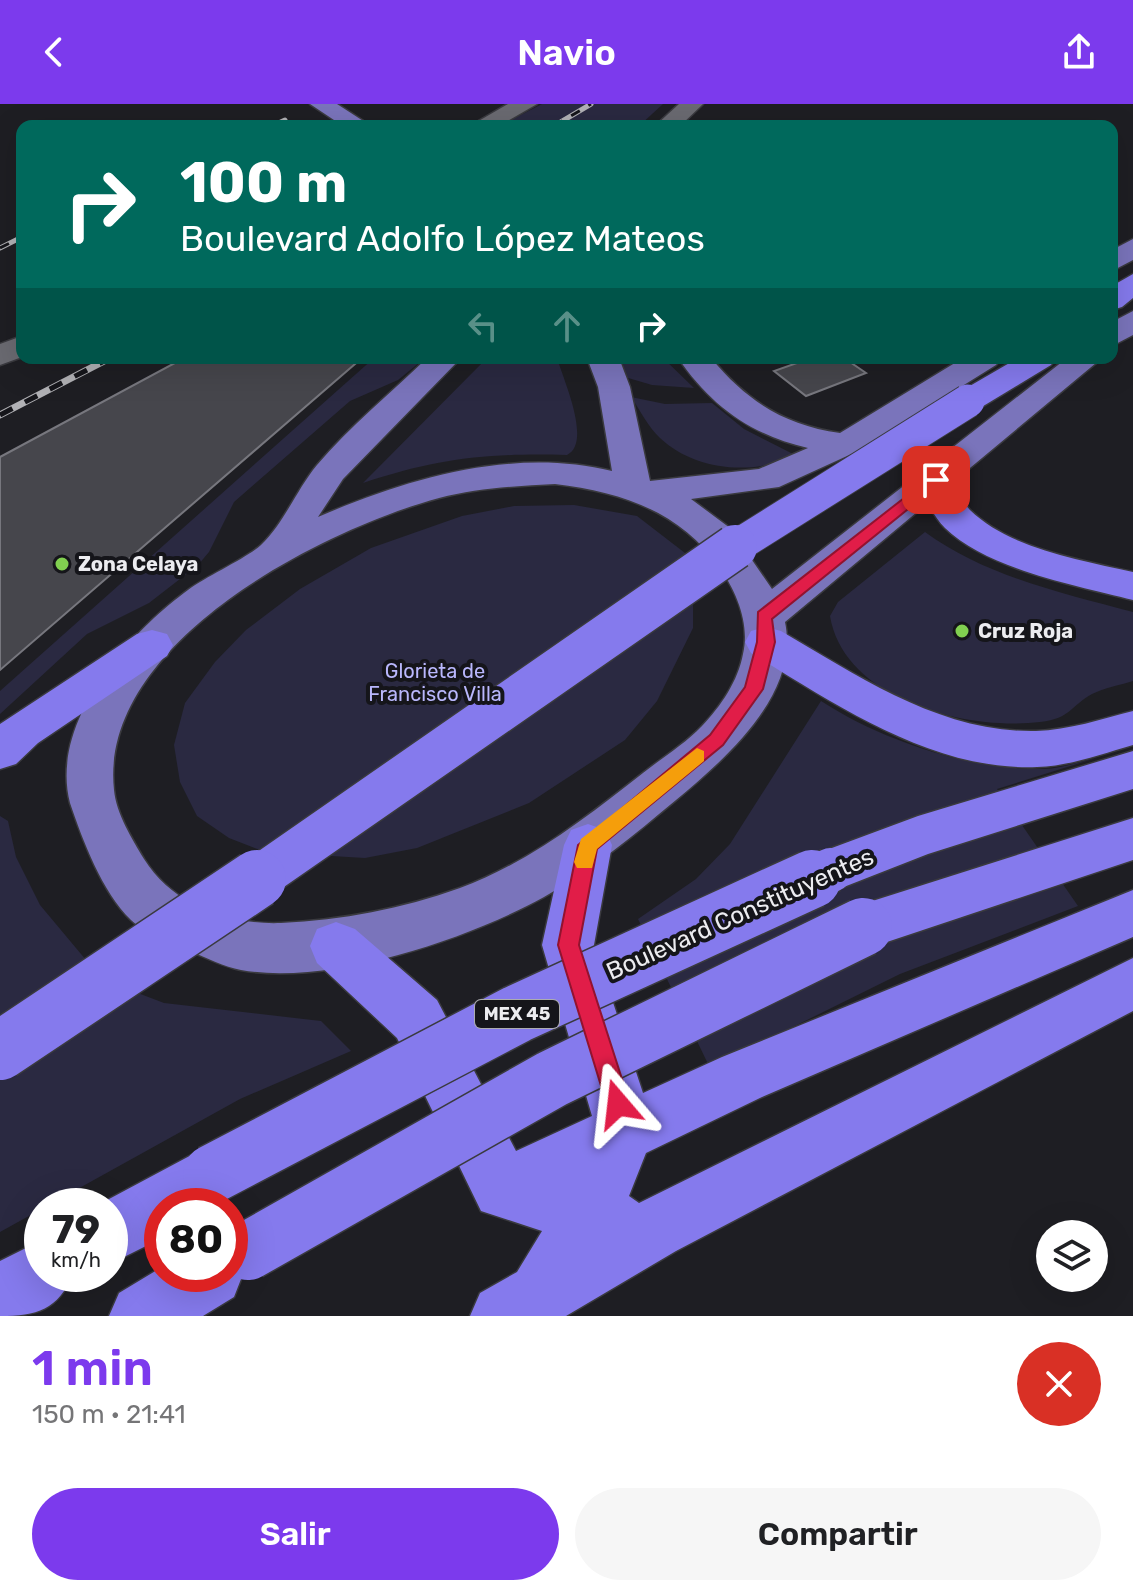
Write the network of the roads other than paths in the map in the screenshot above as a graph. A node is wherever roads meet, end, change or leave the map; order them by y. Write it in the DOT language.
graph roads {
  1 [pos="526,104"];
  2 [pos="692,104"];
  3 [pos="718,104"];
  4 [pos="312,108"];
  5 [pos="344,120"];
  6 [pos="493,120"];
  7 [pos="673,120"];
  8 [pos="700,120"];
  9 [pos="439,364"];
  10 [pos="605,364"];
  11 [pos="699,364"];
  12 [pos="975,364"];
  13 [pos="1030,364"];
  14 [pos="1079,364"];
  15 [pos="846,444"];
  16 [pos="936,480"];
  17 [pos="642,488"];
  18 [pos="274,553"];
  19 [pos="1133,586"];
  20 [pos="765,629"];
  21 [pos="152,645"];
  22 [pos="1133,728"];
  23 [pos="0,751"];
  24 [pos="1133,770"];
  25 [pos="1133,839"];
  26 [pos="588,845"];
  27 [pos="1133,913"];
  28 [pos="336,946"];
  29 [pos="1133,983"];
  30 [pos="0,1051"];
  31 [pos="626,1130"];
  32 [pos="503,1189"];
  33 [pos="589,1217"];
  34 [pos="128,1223"];
  35 [pos="654,1229"];
  36 [pos="248,1253"];
  37 [pos="24,1284"];
  38 [pos="182,1292"];
  39 [pos="0,1299"];
  40 [pos="520,1306"];
  41 [pos="142,1316"];
  1 -- 6 [label="main road"];
  2 -- 7 [label="main road"];
  3 -- 8 [label="main road"];
  4 -- 5 [label="main road"];
  9 -- 18 [label="main road"];
  10 -- 17 [label="main road"];
  11 -- 15 [label="main road"];
  12 -- 15 [label="main road"];
  13 -- 30 [label="highway, bridge"];
  14 -- 16 [label="main road"];
  15 -- 17 [label="main road"];
  16 -- 19 [label="highway"];
  16 -- 20 [label="main road"];
  17 -- 18 [label="main road"];
  17 -- 20 [label="main road"];
  18 -- 21 [label="main road"];
  20 -- 22 [label="highway"];
  20 -- 26 [label="main road"];
  21 -- 23 [label="highway"];
  21 -- 28 [label="main road"];
  24 -- 34 [label="highway, Boulevard Constituyentes / MEX 45, bridge"];
  25 -- 36 [label="highway, bridge"];
  26 -- 28 [label="main road"];
  26 -- 31 [label="highway"];
  27 -- 31 [label="highway"];
  28 -- 32 [label="highway"];
  29 -- 35 [label="highway"];
  31 -- 32 [label="highway"];
  31 -- 33 [label="highway"];
  32 -- 33 [label="highway"];
  33 -- 35 [label="highway"];
  33 -- 40 [label="highway"];
  35 -- 40 [label="highway"];
  37 -- 39 [label="highway"];
  38 -- 41 [label="highway"];
}
